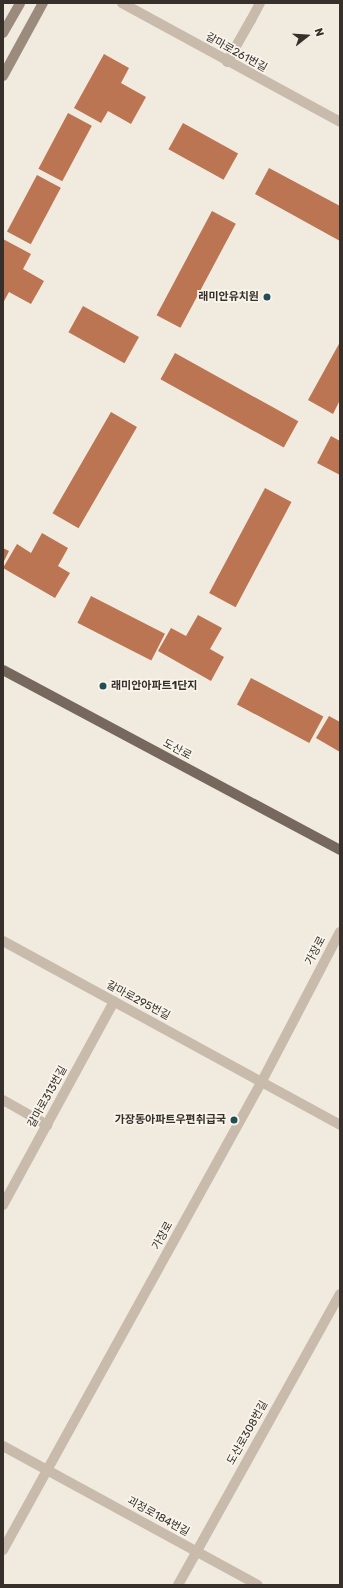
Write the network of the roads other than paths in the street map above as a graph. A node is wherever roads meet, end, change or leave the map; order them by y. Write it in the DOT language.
graph roads {
  1 [pos="20,3"];
  2 [pos="43,3"];
  3 [pos="122,3"];
  4 [pos="260,3"];
  5 [pos="3,33"];
  6 [pos="227,62"];
  7 [pos="3,76"];
  8 [pos="340,122"];
  9 [pos="3,670"];
  10 [pos="340,850"];
  11 [pos="340,932"];
  12 [pos="3,941"];
  13 [pos="114,1001"];
  14 [pos="262,1081"];
  15 [pos="3,1100"];
  16 [pos="47,1124"];
  17 [pos="340,1125"];
  18 [pos="6,1192"];
  19 [pos="3,1205"];
  20 [pos="340,1294"];
  21 [pos="3,1446"];
  22 [pos="47,1470"];
  23 [pos="3,1550"];
  24 [pos="196,1551"];
  25 [pos="178,1585"];
  26 [pos="258,1585"];
  1 -- 5 [label="main road"];
  2 -- 7 [label="main road"];
  3 -- 6 [label="street, 갈마로261번길"];
  4 -- 6 [label="street"];
  6 -- 8 [label="street, 갈마로261번길"];
  9 -- 10 [label="main road, 도산로"];
  11 -- 14 [label="street, 가장로"];
  12 -- 13 [label="street, 갈마로295번길"];
  13 -- 14 [label="street, 갈마로295번길"];
  13 -- 16 [label="street, 갈마로313번길"];
  14 -- 17 [label="street, 갈마로295번길"];
  14 -- 22 [label="street, 가장로"];
  15 -- 16 [label="street"];
  16 -- 18 [label="street, 갈마로313번길"];
  18 -- 19 [label="street, 갈마로313번길"];
  20 -- 24 [label="street, 도산로308번길"];
  21 -- 22 [label="street"];
  22 -- 23 [label="street, 가장로"];
  22 -- 24 [label="street, 괴정로184번길"];
  24 -- 25 [label="street, 도산로308번길"];
  24 -- 26 [label="street, 괴정로184번길"];
}
